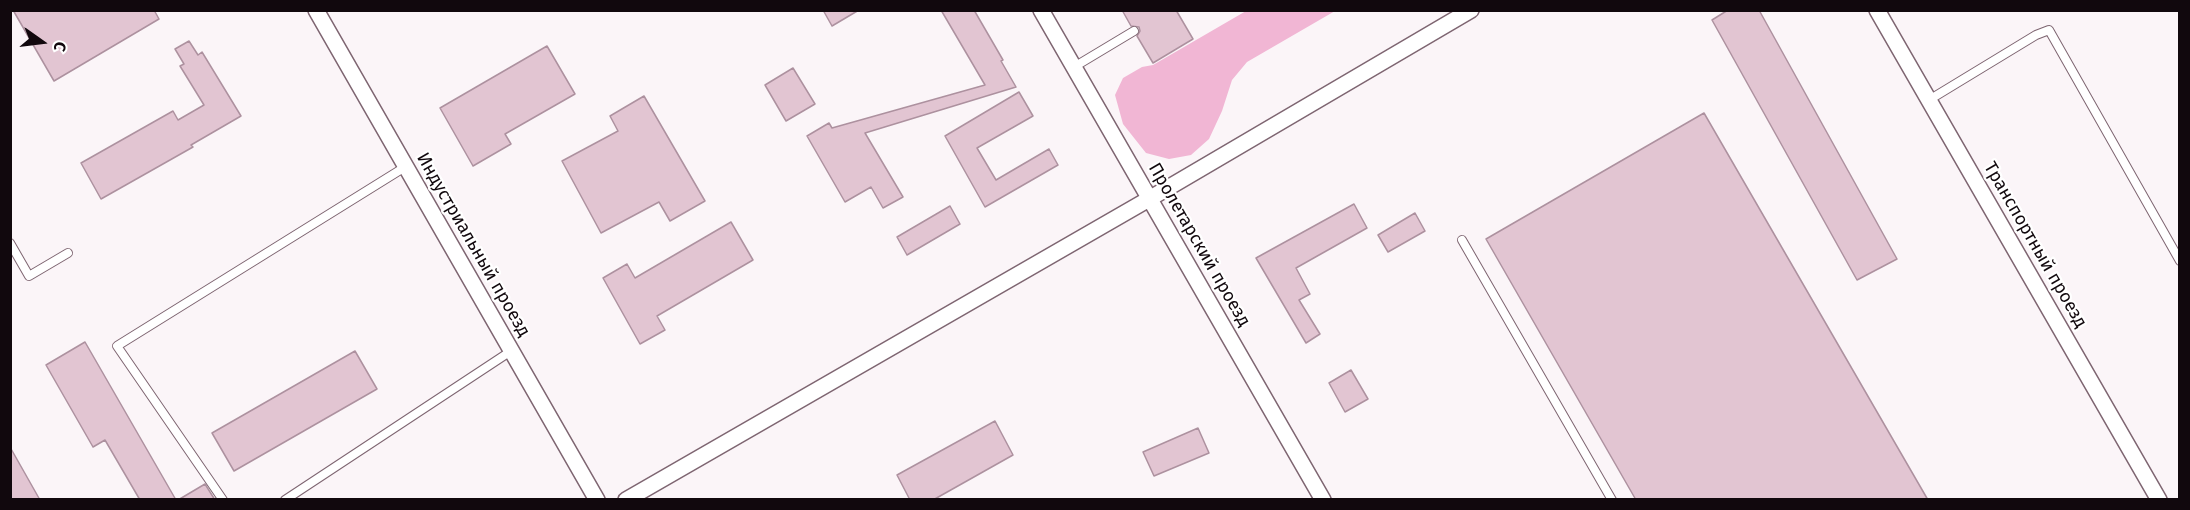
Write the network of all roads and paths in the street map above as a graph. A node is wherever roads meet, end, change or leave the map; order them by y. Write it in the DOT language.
graph roads {
  1 [pos="316,10"];
  2 [pos="1041,10"];
  3 [pos="1471,10"];
  4 [pos="1877,10"];
  5 [pos="1134,31"];
  6 [pos="1074,67"];
  7 [pos="1929,100"];
  8 [pos="405,167"];
  9 [pos="1149,199"];
  10 [pos="1462,240"];
  11 [pos="10,243"];
  12 [pos="68,253"];
  13 [pos="2180,261"];
  14 [pos="511,351"];
  15 [pos="223,500"];
  16 [pos="285,500"];
  17 [pos="597,500"];
  18 [pos="626,500"];
  19 [pos="1323,500"];
  20 [pos="1612,500"];
  21 [pos="2159,500"];
  1 -- 8 [label="street, Индустриальный проезд"];
  2 -- 6 [label="street, Пролетарский проезд"];
  3 -- 9 [label="street"];
  4 -- 7 [label="street, Транспортный проезд"];
  5 -- 6 [label="lane"];
  6 -- 9 [label="street, Пролетарский проезд"];
  7 -- 13 [label="lane"];
  7 -- 21 [label="street, Транспортный проезд"];
  8 -- 14 [label="street, Индустриальный проезд"];
  8 -- 15 [label="lane"];
  9 -- 18 [label="street"];
  9 -- 19 [label="street, Пролетарский проезд"];
  10 -- 20 [label="lane"];
  11 -- 12 [label="lane"];
  14 -- 16 [label="lane"];
  14 -- 17 [label="street, Индустриальный проезд"];
}
